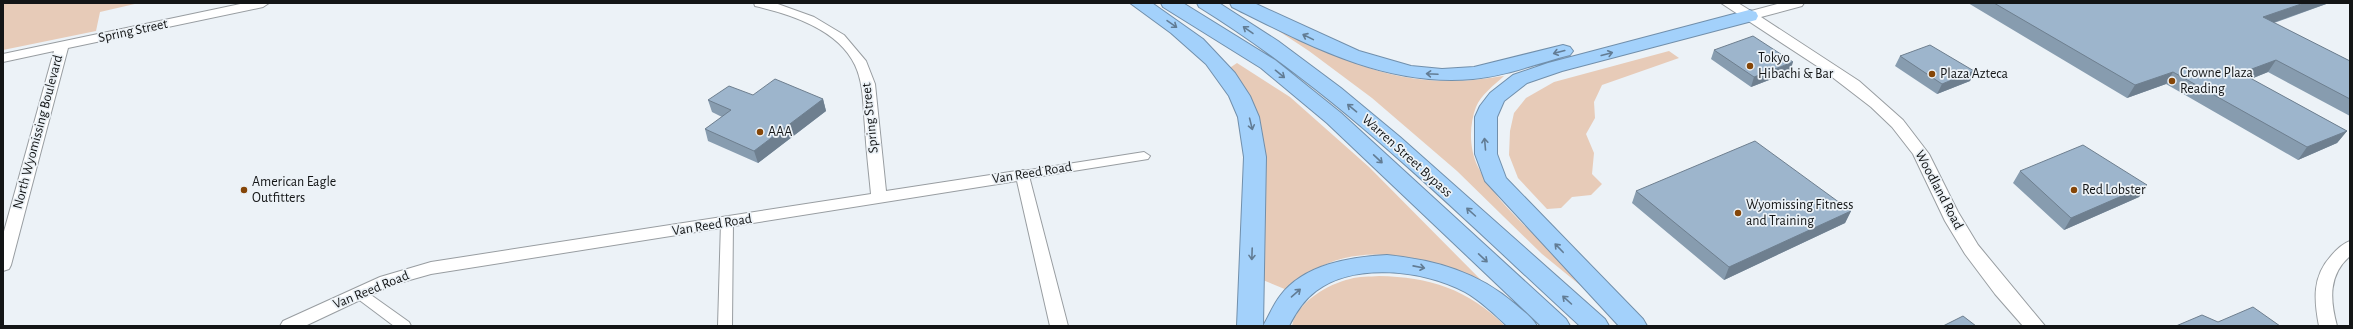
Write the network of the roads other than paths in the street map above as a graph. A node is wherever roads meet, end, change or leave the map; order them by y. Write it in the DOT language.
graph roads {
  1 [pos="263,3"];
  2 [pos="760,3"];
  3 [pos="1139,3"];
  4 [pos="1170,3"];
  5 [pos="1206,3"];
  6 [pos="1239,3"];
  7 [pos="1797,3"];
  8 [pos="1737,7"];
  9 [pos="62,46"];
  10 [pos="3,58"];
  11 [pos="1144,156"];
  12 [pos="1023,175"];
  13 [pos="878,198"];
  14 [pos="727,222"];
  15 [pos="2350,247"];
  16 [pos="3,265"];
  17 [pos="359,293"];
  18 [pos="289,326"];
  19 [pos="404,326"];
  20 [pos="725,326"];
  21 [pos="1059,326"];
  22 [pos="1250,326"];
  23 [pos="1276,326"];
  24 [pos="1524,326"];
  25 [pos="1556,326"];
  26 [pos="1596,326"];
  27 [pos="1634,326"];
  28 [pos="2035,326"];
  29 [pos="2328,326"];
  1 -- 9 [label="street, Spring Street"];
  2 -- 13 [label="street, Spring Street"];
  3 -- 22 [label="highway, one-way"];
  4 -- 25 [label="highway, Warren Street Bypass, one-way"];
  26 -- 5 [label="highway, Warren Street Bypass, one-way"];
  8 -- 6 [label="highway, one-way"];
  7 -- 8 [label="main road"];
  27 -- 8 [label="highway, one-way"];
  8 -- 28 [label="main road, Woodland Road"];
  9 -- 10 [label="street, Spring Street"];
  9 -- 16 [label="street, North Wyomissing Boulevard"];
  11 -- 12 [label="street, Van Reed Road"];
  12 -- 13 [label="street, Van Reed Road"];
  12 -- 21 [label="street"];
  13 -- 14 [label="street, Van Reed Road"];
  14 -- 17 [label="street, Van Reed Road"];
  14 -- 20 [label="street"];
  15 -- 29 [label="street"];
  17 -- 18 [label="street, Van Reed Road"];
  17 -- 19 [label="street"];
  23 -- 24 [label="highway, one-way"];
}
